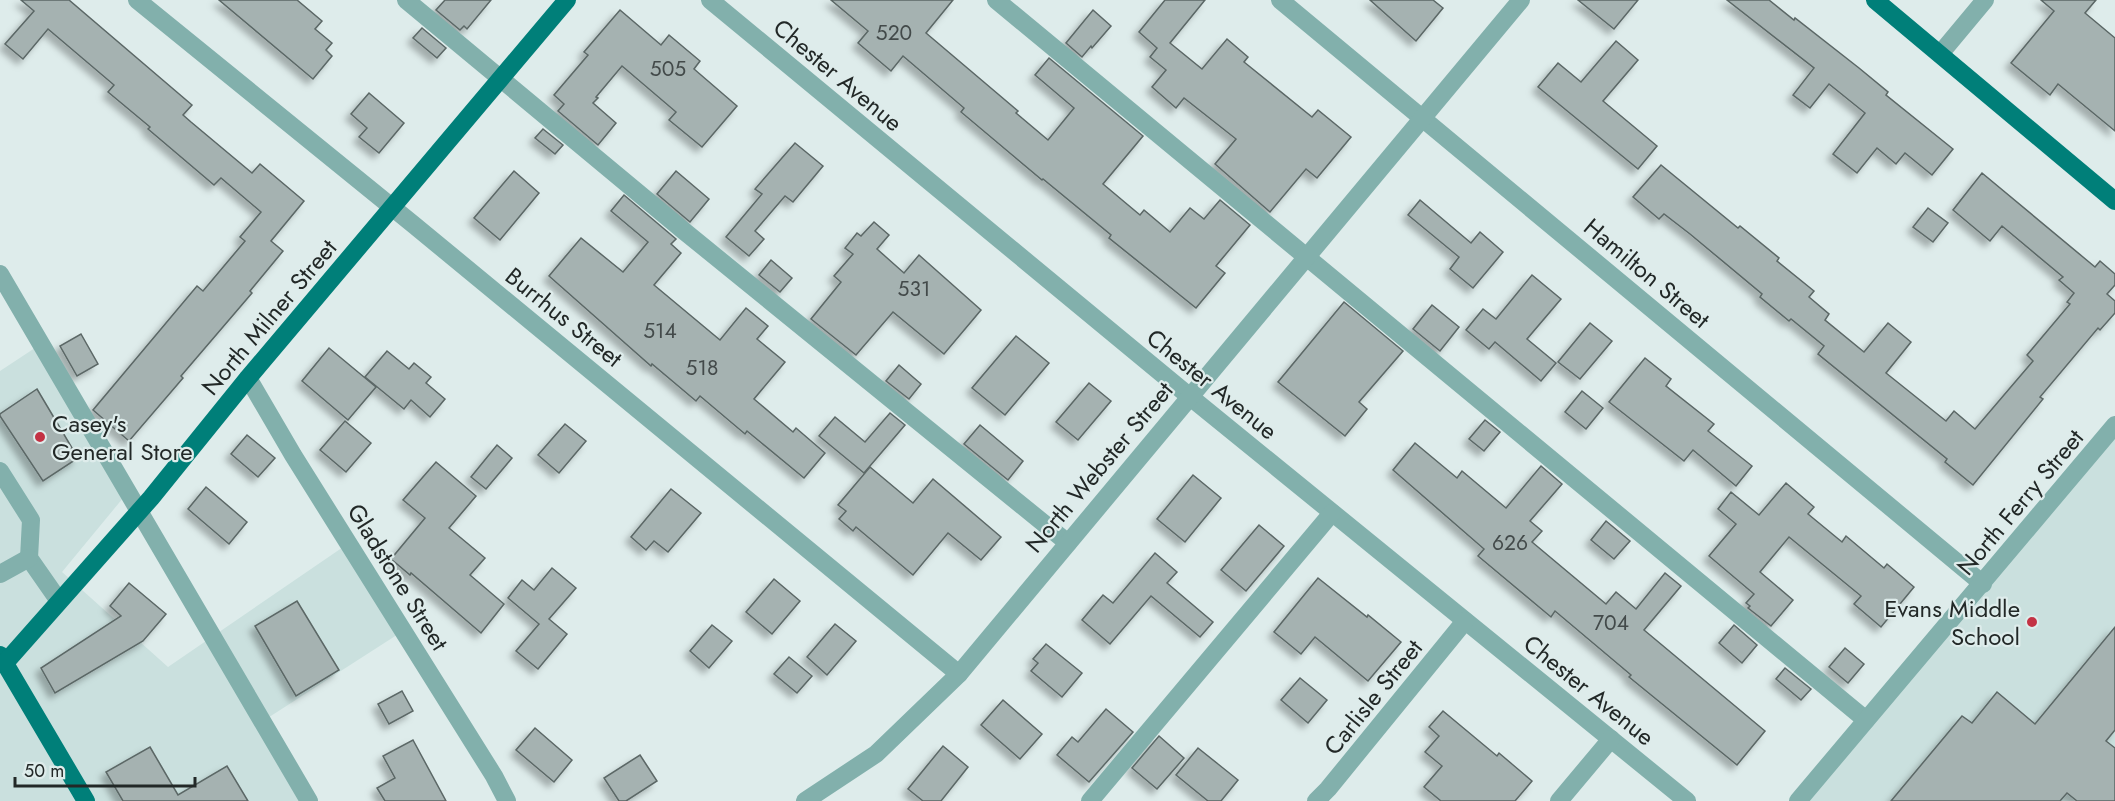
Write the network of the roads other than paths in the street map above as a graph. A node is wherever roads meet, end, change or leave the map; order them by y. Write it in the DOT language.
graph roads {
  1 [pos="137,0"];
  2 [pos="406,0"];
  3 [pos="567,0"];
  4 [pos="710,0"];
  5 [pos="996,0"];
  6 [pos="1280,0"];
  7 [pos="1521,0"];
  8 [pos="1875,0"];
  9 [pos="1985,0"];
  10 [pos="1940,54"];
  11 [pos="501,78"];
  12 [pos="1422,118"];
  13 [pos="2115,201"];
  14 [pos="393,207"];
  15 [pos="1306,256"];
  16 [pos="0,273"];
  17 [pos="248,378"];
  18 [pos="1189,396"];
  19 [pos="2115,425"];
  20 [pos="0,471"];
  21 [pos="140,510"];
  22 [pos="1332,513"];
  23 [pos="1068,543"];
  24 [pos="29,558"];
  25 [pos="0,574"];
  26 [pos="1983,584"];
  27 [pos="59,601"];
  28 [pos="1466,621"];
  29 [pos="2,659"];
  30 [pos="959,674"];
  31 [pos="1866,720"];
  32 [pos="1611,739"];
  33 [pos="86,801"];
  34 [pos="309,801"];
  35 [pos="507,801"];
  36 [pos="805,801"];
  37 [pos="1090,801"];
  38 [pos="1316,801"];
  39 [pos="1559,801"];
  40 [pos="1687,801"];
  41 [pos="1798,801"];
  1 -- 14 [label="street, Burrhus Street"];
  2 -- 11 [label="street"];
  3 -- 11 [label="main road, North Milner Street"];
  4 -- 18 [label="street, Chester Avenue"];
  5 -- 15 [label="street"];
  6 -- 12 [label="street, Hamilton Street"];
  7 -- 12 [label="street, North Webster Street"];
  8 -- 10 [label="main road"];
  9 -- 10 [label="street"];
  10 -- 13 [label="main road"];
  11 -- 14 [label="main road, North Milner Street"];
  11 -- 23 [label="street"];
  12 -- 15 [label="street, North Webster Street"];
  12 -- 26 [label="street, Hamilton Street"];
  14 -- 17 [label="main road, North Milner Street"];
  14 -- 30 [label="street, Burrhus Street"];
  15 -- 18 [label="street, North Webster Street"];
  15 -- 31 [label="street"];
  16 -- 21 [label="street"];
  17 -- 21 [label="main road, North Milner Street"];
  17 -- 35 [label="street, Gladstone Street"];
  18 -- 22 [label="street, Chester Avenue"];
  18 -- 23 [label="street, North Webster Street"];
  19 -- 26 [label="street, North Ferry Street"];
  20 -- 24 [label="street"];
  21 -- 27 [label="main road, North Milner Street"];
  21 -- 34 [label="street"];
  22 -- 28 [label="street, Chester Avenue"];
  22 -- 37 [label="street"];
  23 -- 30 [label="street, North Webster Street"];
  24 -- 25 [label="street"];
  24 -- 27 [label="street"];
  26 -- 31 [label="street, North Ferry Street"];
  27 -- 29 [label="main road, North Milner Street"];
  28 -- 32 [label="street, Chester Avenue"];
  28 -- 38 [label="street, Carlisle Street"];
  29 -- 33 [label="main road"];
  30 -- 36 [label="street, North Webster Street"];
  31 -- 41 [label="street, North Ferry Street"];
  32 -- 39 [label="street"];
  32 -- 40 [label="street, Chester Avenue"];
}
